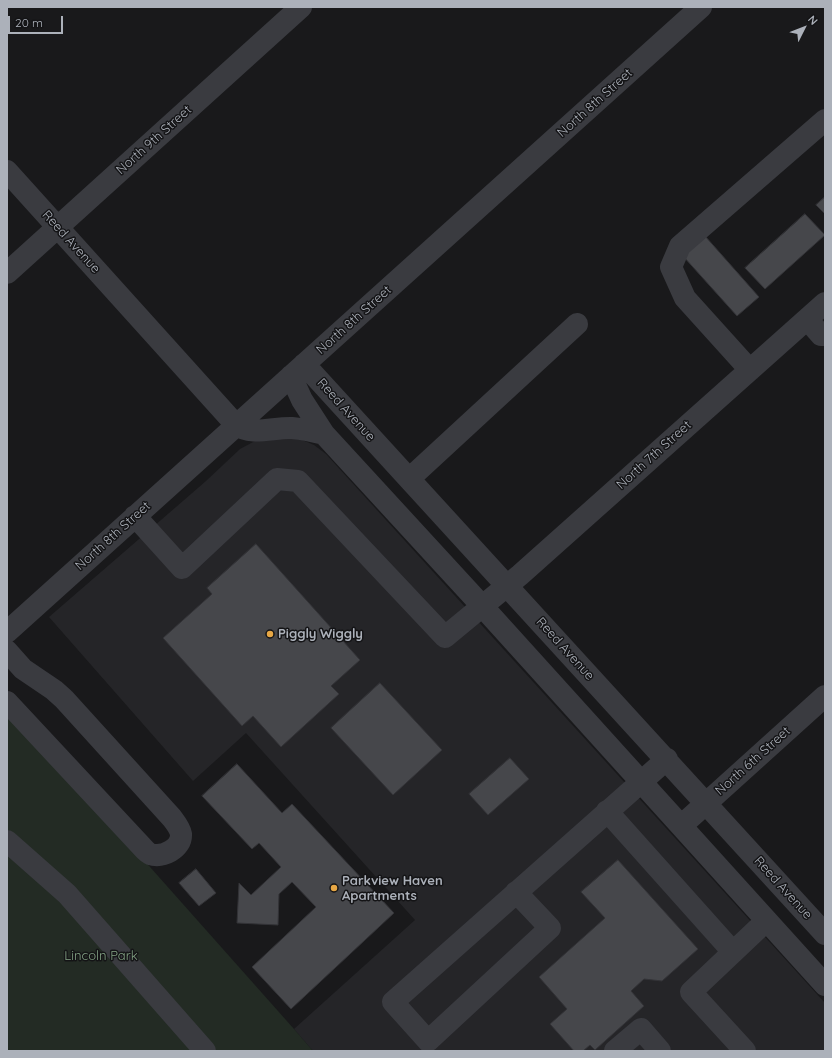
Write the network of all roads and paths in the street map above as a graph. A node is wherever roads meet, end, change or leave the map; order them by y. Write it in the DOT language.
graph roads {
  1 [pos="301,7"];
  2 [pos="701,7"];
  3 [pos="825,120"];
  4 [pos="7,171"];
  5 [pos="58,227"];
  6 [pos="7,273"];
  7 [pos="825,303"];
  8 [pos="807,319"];
  9 [pos="577,324"];
  10 [pos="825,335"];
  11 [pos="298,370"];
  12 [pos="750,370"];
  13 [pos="236,425"];
  14 [pos="324,434"];
  15 [pos="409,479"];
  16 [pos="135,516"];
  17 [pos="508,586"];
  18 [pos="483,607"];
  19 [pos="7,632"];
  20 [pos="7,651"];
  21 [pos="825,696"];
  22 [pos="7,702"];
  23 [pos="666,759"];
  24 [pos="640,782"];
  25 [pos="706,803"];
  26 [pos="607,812"];
  27 [pos="681,826"];
  28 [pos="7,841"];
  29 [pos="516,892"];
  30 [pos="766,921"];
  31 [pos="825,934"];
  32 [pos="733,952"];
  33 [pos="825,985"];
  34 [pos="204,1051"];
  35 [pos="615,1051"];
  36 [pos="660,1051"];
  37 [pos="745,1051"];
  1 -- 5 [label="street, North 9th Street"];
  2 -- 11 [label="street, North 8th Street"];
  3 -- 12 [label="street"];
  4 -- 5 [label="street, Reed Avenue"];
  5 -- 6 [label="street, North 9th Street"];
  5 -- 13 [label="street, Reed Avenue"];
  7 -- 8 [label="street, North 7th Street"];
  8 -- 10 [label="street"];
  8 -- 12 [label="street, North 7th Street"];
  9 -- 15 [label="street"];
  11 -- 13 [label="street, North 8th Street"];
  11 -- 14 [label="street, Reed Avenue"];
  11 -- 15 [label="street, Reed Avenue"];
  12 -- 17 [label="street, North 7th Street"];
  13 -- 14 [label="street"];
  13 -- 16 [label="street, North 8th Street"];
  14 -- 18 [label="street, Reed Avenue"];
  15 -- 17 [label="street, Reed Avenue"];
  16 -- 18 [label="street, North 7th Street"];
  16 -- 19 [label="street, North 8th Street"];
  17 -- 18 [label="street, North 7th Street"];
  17 -- 23 [label="street, Reed Avenue"];
  18 -- 24 [label="street, Reed Avenue"];
  20 -- 22 [label="street"];
  21 -- 25 [label="street, North 6th Street"];
  23 -- 24 [label="street"];
  23 -- 25 [label="street, Reed Avenue"];
  24 -- 26 [label="street"];
  24 -- 27 [label="street, Reed Avenue"];
  25 -- 27 [label="street, North 6th Street"];
  25 -- 31 [label="street, Reed Avenue"];
  26 -- 29 [label="street"];
  26 -- 32 [label="street"];
  27 -- 30 [label="street, Reed Avenue"];
  28 -- 34 [label="street"];
  29 -- 29 [label="street"];
  30 -- 32 [label="street"];
  30 -- 33 [label="street, Reed Avenue"];
  32 -- 37 [label="street"];
  35 -- 36 [label="street"];
}
